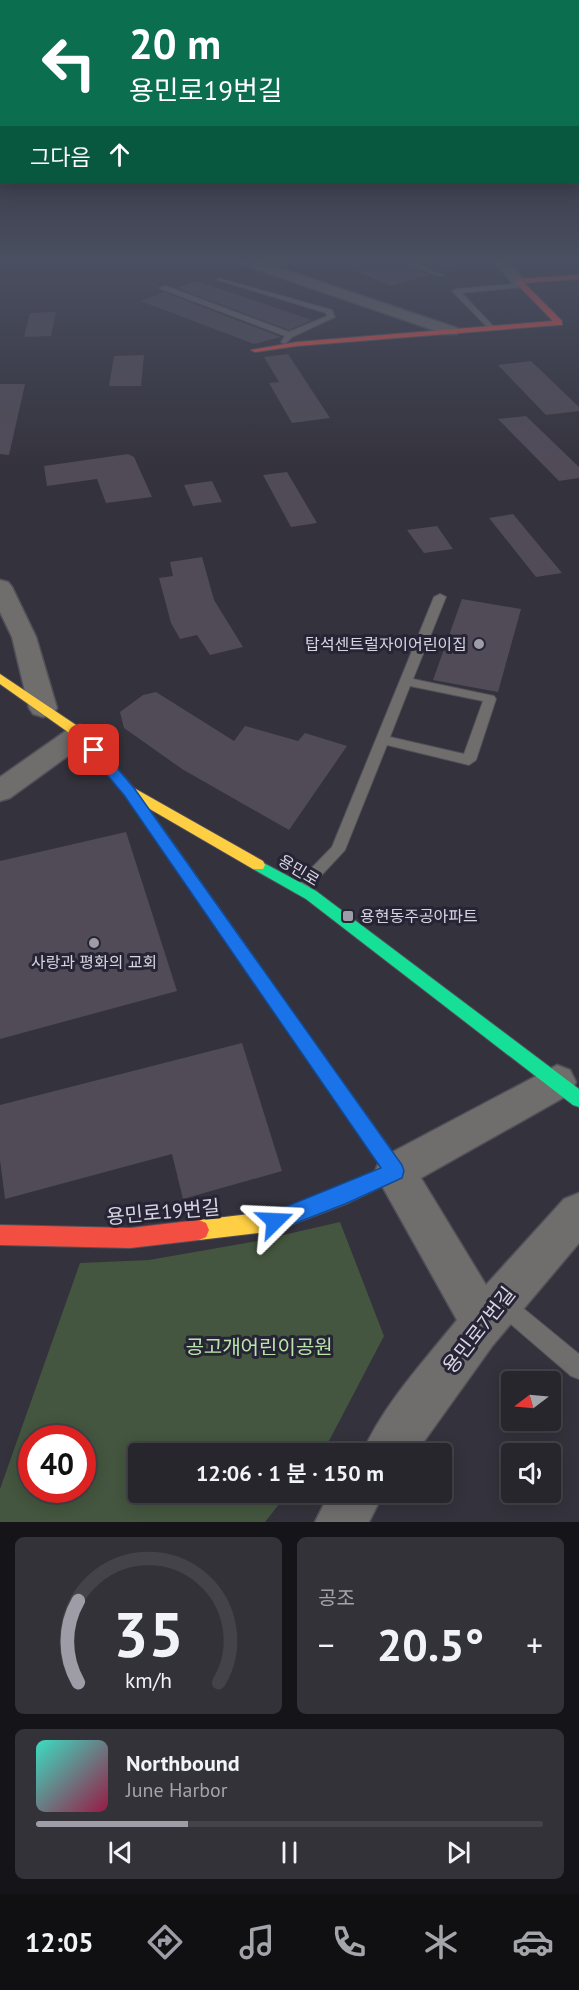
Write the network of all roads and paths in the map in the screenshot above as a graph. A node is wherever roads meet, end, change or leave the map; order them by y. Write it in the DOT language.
graph roads {
  1 [pos="261,330"];
  2 [pos="306,330"];
  3 [pos="464,330"];
  4 [pos="451,331"];
  5 [pos="286,341"];
  6 [pos="255,350"];
  7 [pos="0,587"];
  8 [pos="440,597"];
  9 [pos="0,678"];
  10 [pos="406,681"];
  11 [pos="43,708"];
  12 [pos="80,734"];
  13 [pos="382,740"];
  14 [pos="0,791"];
  15 [pos="129,791"];
  16 [pos="300,889"];
  17 [pos="568,1090"];
  18 [pos="395,1171"];
  19 [pos="579,1213"];
  20 [pos="0,1235"];
  21 [pos="493,1313"];
  22 [pos="579,1368"];
  23 [pos="393,1443"];
  24 [pos="353,1503"];
  25 [pos="340,1522"];
  1 -- 5 [label="lane"];
  2 -- 5 [label="lane"];
  3 -- 4 [label="street"];
  4 -- 5 [label="street"];
  5 -- 6 [label="street"];
  7 -- 11 [label="street"];
  8 -- 10 [label="lane"];
  9 -- 11 [label="street, 용민로"];
  10 -- 13 [label="lane"];
  10 -- 13 [label="lane"];
  11 -- 12 [label="street, 용민로"];
  12 -- 14 [label="street"];
  12 -- 15 [label="street, 용민로"];
  13 -- 16 [label="lane"];
  15 -- 16 [label="street, 용민로"];
  15 -- 18 [label="street"];
  16 -- 17 [label="street, 용민로"];
  17 -- 18 [label="street"];
  18 -- 20 [label="street, 용민로19번길"];
  18 -- 21 [label="street"];
  19 -- 21 [label="street, 용민로7번길"];
  21 -- 22 [label="lane"];
  21 -- 23 [label="street, 용민로7번길"];
  24 -- 25 [label="street"];
}
